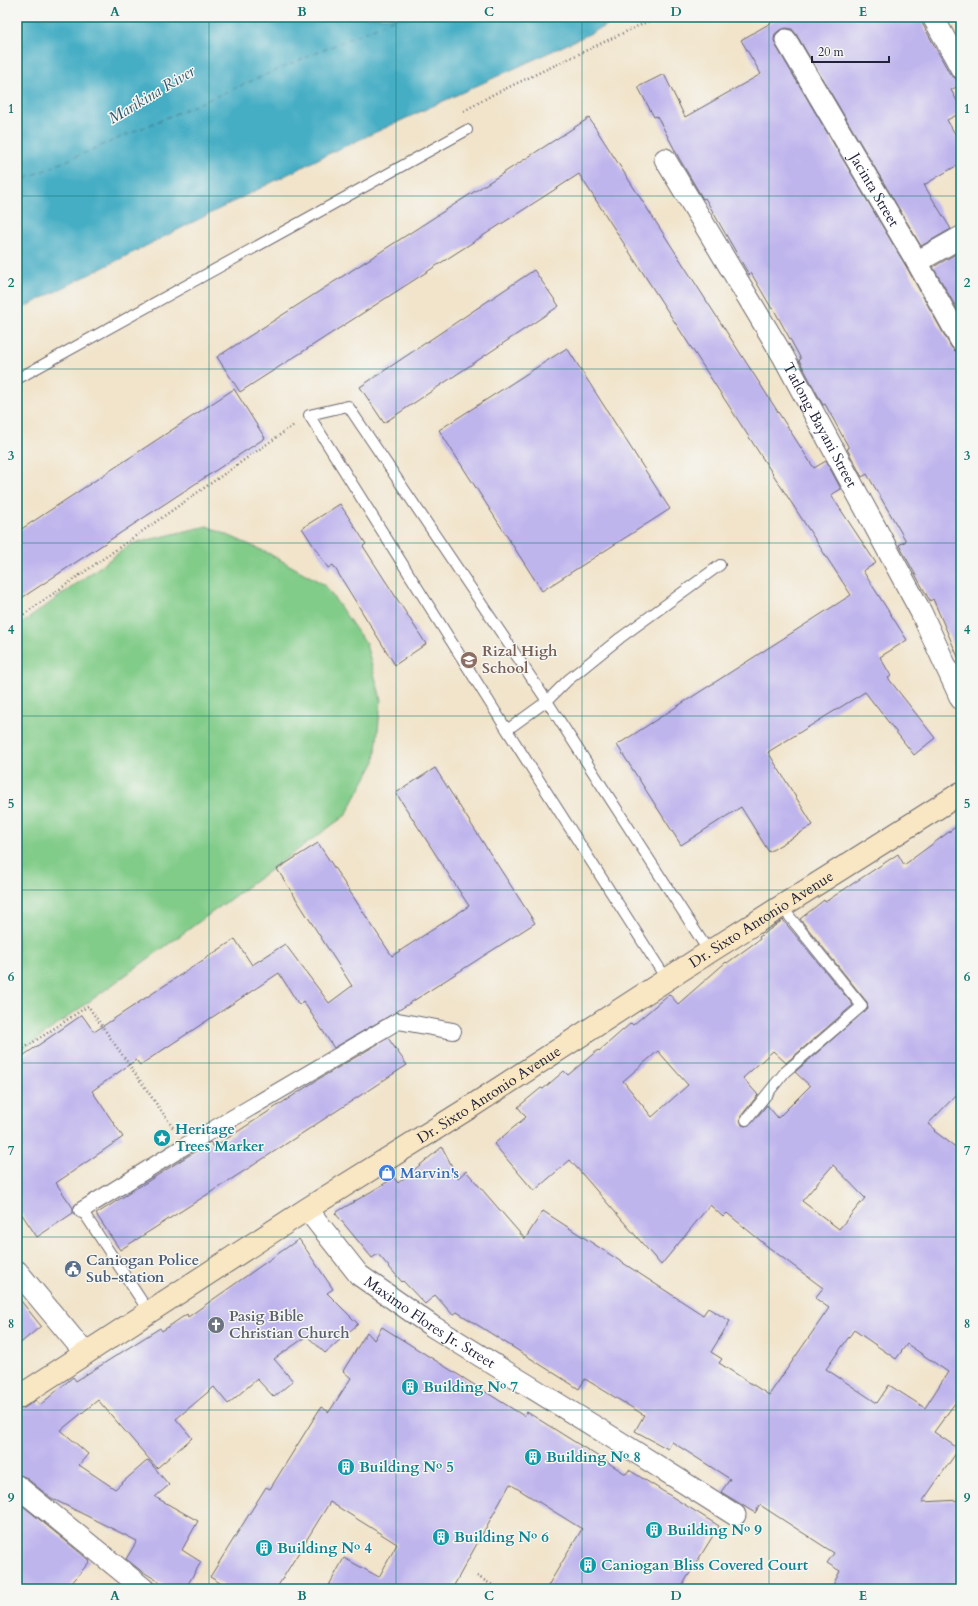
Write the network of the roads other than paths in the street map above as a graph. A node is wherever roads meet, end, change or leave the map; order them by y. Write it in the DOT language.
graph roads {
  1 [pos="933,17"];
  2 [pos="786,40"];
  3 [pos="961,68"];
  4 [pos="467,130"];
  5 [pos="665,159"];
  6 [pos="961,237"];
  7 [pos="917,262"];
  8 [pos="961,341"];
  9 [pos="17,379"];
  10 [pos="720,565"];
  11 [pos="961,699"];
  12 [pos="547,701"];
  13 [pos="507,730"];
  14 [pos="961,793"];
  15 [pos="781,906"];
  16 [pos="709,952"];
  17 [pos="667,980"];
  18 [pos="452,1031"];
  19 [pos="746,1120"];
  20 [pos="307,1209"];
  21 [pos="82,1210"];
  22 [pos="17,1271"];
  23 [pos="148,1312"];
  24 [pos="85,1353"];
  25 [pos="17,1398"];
  26 [pos="17,1486"];
  27 [pos="735,1515"];
  28 [pos="144,1589"];
  1 -- 3 [label="street"];
  2 -- 7 [label="street, Jacinta Street"];
  4 -- 9 [label="lane"];
  5 -- 11 [label="street, Tatlong Bayani Street"];
  6 -- 7 [label="street"];
  7 -- 8 [label="street, Jacinta Street"];
  10 -- 12 [label="lane"];
  12 -- 13 [label="lane"];
  12 -- 13 [label="lane"];
  12 -- 16 [label="lane"];
  13 -- 17 [label="lane"];
  14 -- 15 [label="main road, Dr. Sixto Antonio Avenue"];
  15 -- 16 [label="main road, Dr. Sixto Antonio Avenue"];
  15 -- 19 [label="lane"];
  16 -- 17 [label="main road, Dr. Sixto Antonio Avenue"];
  17 -- 20 [label="main road, Dr. Sixto Antonio Avenue"];
  18 -- 21 [label="street"];
  20 -- 23 [label="main road, Dr. Sixto Antonio Avenue"];
  20 -- 27 [label="street, Maximo Flores Jr. Street"];
  21 -- 23 [label="lane"];
  22 -- 24 [label="street"];
  23 -- 24 [label="main road, Dr. Sixto Antonio Avenue"];
  24 -- 25 [label="main road, Dr. Sixto Antonio Avenue"];
  26 -- 28 [label="street"];
}
